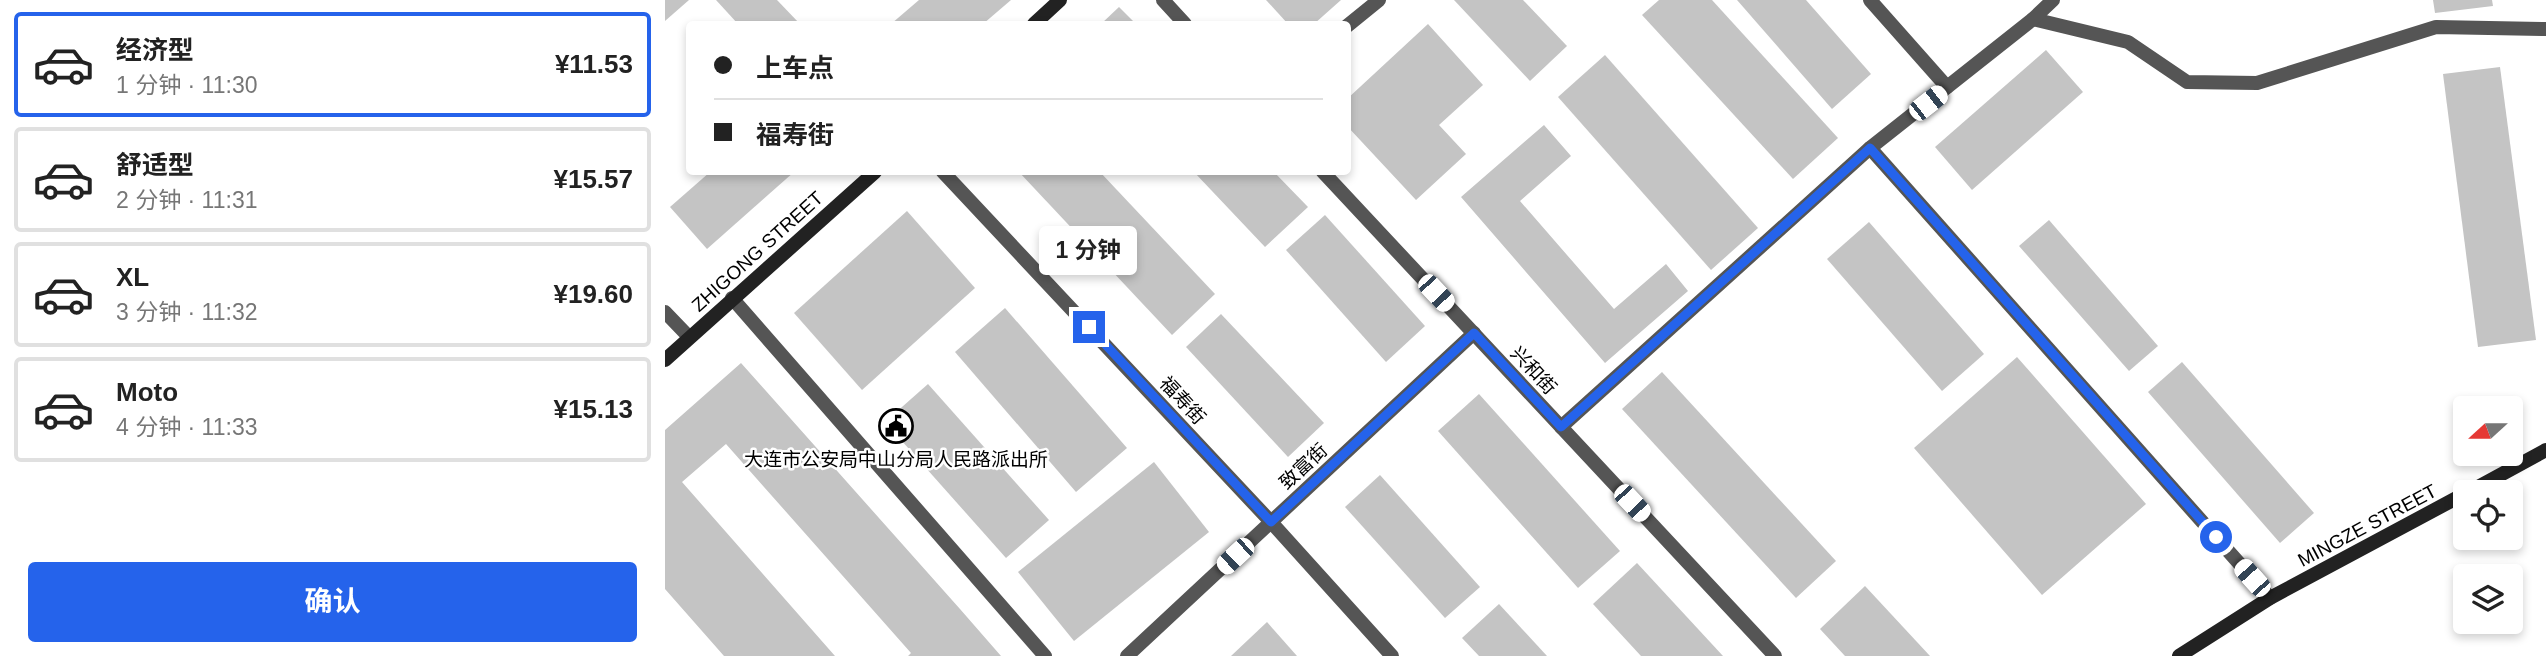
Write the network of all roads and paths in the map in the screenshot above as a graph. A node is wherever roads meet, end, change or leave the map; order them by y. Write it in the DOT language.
graph roads {
  1 [pos="1060,0"];
  2 [pos="1163,0"];
  3 [pos="1379,0"];
  4 [pos="1870,0"];
  5 [pos="2053,0"];
  6 [pos="2033,19"];
  7 [pos="1037,21"];
  8 [pos="1182,21"];
  9 [pos="1351,23"];
  10 [pos="2546,29"];
  11 [pos="1947,88"];
  12 [pos="1870,148"];
  13 [pos="872,175"];
  14 [pos="946,175"];
  15 [pos="1326,175"];
  16 [pos="732,298"];
  17 [pos="665,312"];
  18 [pos="1474,333"];
  19 [pos="689,337"];
  20 [pos="665,360"];
  21 [pos="1561,427"];
  22 [pos="2546,450"];
  23 [pos="2491,480"];
  24 [pos="2453,500"];
  25 [pos="1271,522"];
  26 [pos="2270,598"];
  27 [pos="1045,656"];
  28 [pos="1127,656"];
  29 [pos="1392,656"];
  30 [pos="1775,656"];
  31 [pos="2179,656"];
  1 -- 7 [label="street"];
  2 -- 8 [label="street"];
  3 -- 9 [label="street"];
  4 -- 11 [label="street"];
  5 -- 6 [label="street"];
  6 -- 10 [label="street"];
  6 -- 11 [label="street"];
  11 -- 12 [label="street"];
  12 -- 21 [label="street"];
  12 -- 26 [label="street"];
  13 -- 16 [label="street, ZHIGONG STREET"];
  14 -- 25 [label="street, 福寿街"];
  15 -- 18 [label="street, 兴和街"];
  16 -- 19 [label="street, ZHIGONG STREET"];
  16 -- 27 [label="street"];
  17 -- 19 [label="street"];
  18 -- 21 [label="street, 兴和街"];
  18 -- 25 [label="street, 致富街"];
  19 -- 20 [label="street, ZHIGONG STREET"];
  21 -- 30 [label="street, 兴和街"];
  22 -- 23 [label="street, MINGZE STREET"];
  24 -- 26 [label="street, MINGZE STREET"];
  25 -- 28 [label="street, 致富街"];
  25 -- 29 [label="street, 福寿街"];
  26 -- 31 [label="street, MINGZE STREET"];
}
